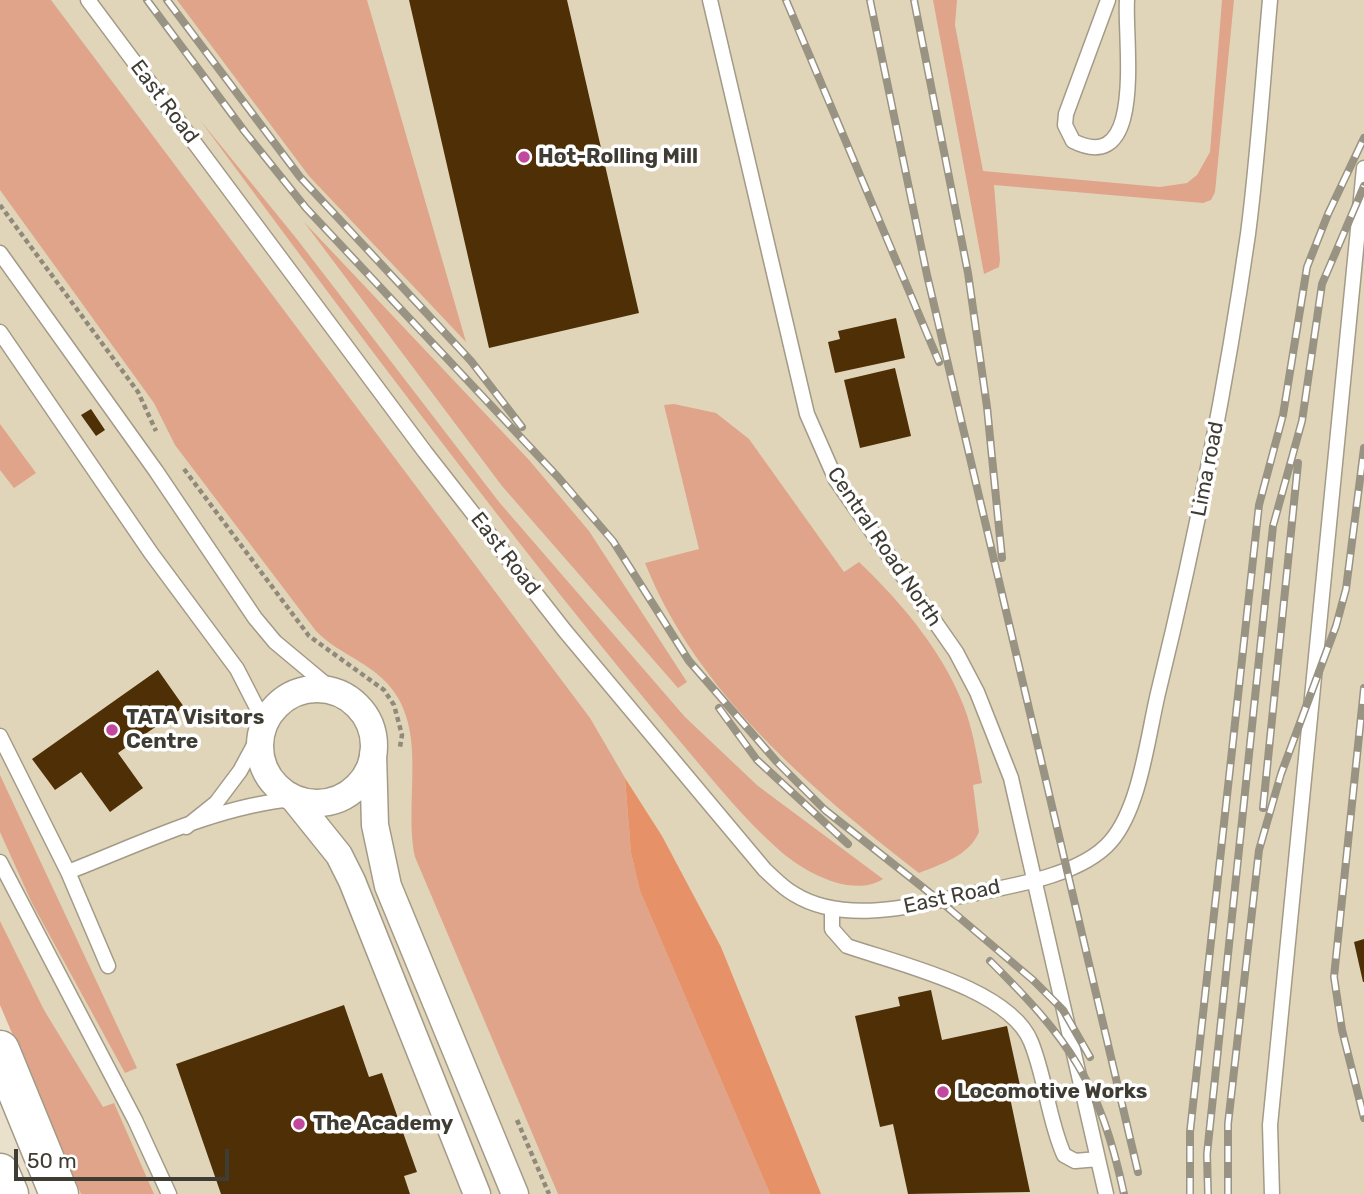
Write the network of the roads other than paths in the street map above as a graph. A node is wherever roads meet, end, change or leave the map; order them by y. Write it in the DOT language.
graph roads {
  1 [pos="88,0"];
  2 [pos="710,0"];
  3 [pos="1108,0"];
  4 [pos="1127,0"];
  5 [pos="1270,0"];
  6 [pos="1364,169"];
  7 [pos="0,253"];
  8 [pos="0,332"];
  9 [pos="335,692"];
  10 [pos="261,732"];
  11 [pos="0,736"];
  12 [pos="373,754"];
  13 [pos="294,799"];
  14 [pos="186,827"];
  15 [pos="0,862"];
  16 [pos="68,872"];
  17 [pos="1035,879"];
  18 [pos="832,909"];
  19 [pos="108,966"];
  20 [pos="0,1050"];
  21 [pos="1098,1159"];
  22 [pos="0,1173"];
  23 [pos="9,1194"];
  24 [pos="59,1194"];
  25 [pos="169,1194"];
  26 [pos="477,1194"];
  27 [pos="515,1194"];
  28 [pos="1106,1194"];
  29 [pos="1272,1194"];
  1 -- 18 [label="lane, East Road"];
  2 -- 17 [label="lane, Central Road North"];
  3 -- 4 [label="lane"];
  5 -- 17 [label="lane, Lima road"];
  6 -- 29 [label="lane"];
  7 -- 9 [label="lane"];
  8 -- 10 [label="lane"];
  9 -- 10 [label="street"];
  9 -- 12 [label="street"];
  10 -- 13 [label="street"];
  10 -- 14 [label="lane"];
  11 -- 16 [label="lane"];
  12 -- 13 [label="street"];
  12 -- 27 [label="street"];
  13 -- 14 [label="lane"];
  13 -- 26 [label="street"];
  14 -- 16 [label="lane"];
  15 -- 25 [label="lane"];
  16 -- 19 [label="lane"];
  17 -- 18 [label="lane, East Road"];
  17 -- 21 [label="lane, Central Road North"];
  18 -- 21 [label="lane"];
  20 -- 24 [label="main road"];
  21 -- 28 [label="lane, Central Road North"];
  22 -- 23 [label="main road"];
}
